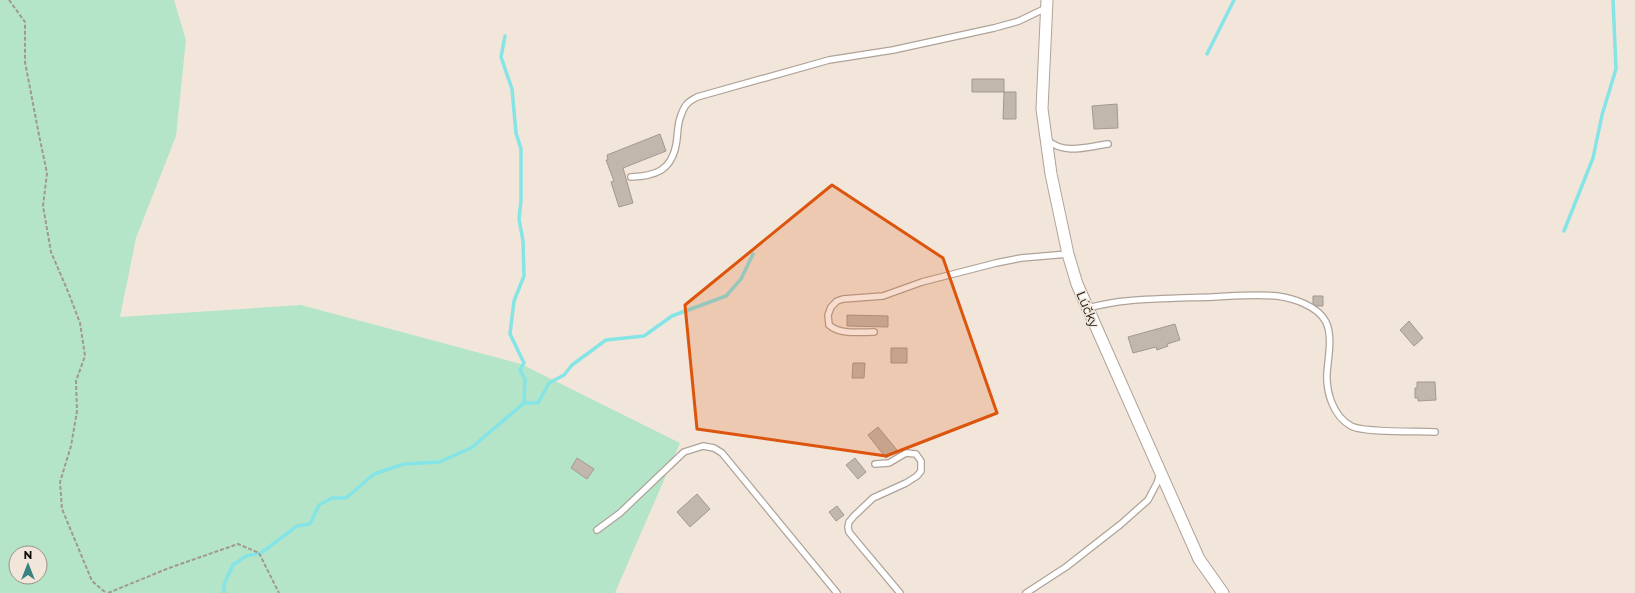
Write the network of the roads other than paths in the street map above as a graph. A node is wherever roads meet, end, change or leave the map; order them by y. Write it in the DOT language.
graph roads {
  1 [pos="1046,4"];
  2 [pos="1045,138"];
  3 [pos="1108,144"];
  4 [pos="631,177"];
  5 [pos="1068,254"];
  6 [pos="1087,308"];
  7 [pos="874,332"];
  8 [pos="1435,432"];
  9 [pos="874,464"];
  10 [pos="1160,474"];
  11 [pos="597,530"];
  12 [pos="837,593"];
  13 [pos="900,593"];
  14 [pos="1026,593"];
  15 [pos="1223,593"];
  1 -- 2 [label="street, Lúčky"];
  1 -- 4 [label="lane"];
  2 -- 3 [label="lane"];
  2 -- 5 [label="street, Lúčky"];
  5 -- 6 [label="street, Lúčky"];
  5 -- 7 [label="lane"];
  6 -- 8 [label="lane"];
  6 -- 10 [label="street, Lúčky"];
  9 -- 13 [label="lane"];
  10 -- 14 [label="lane"];
  10 -- 15 [label="street, Lúčky"];
  11 -- 12 [label="lane"];
}
